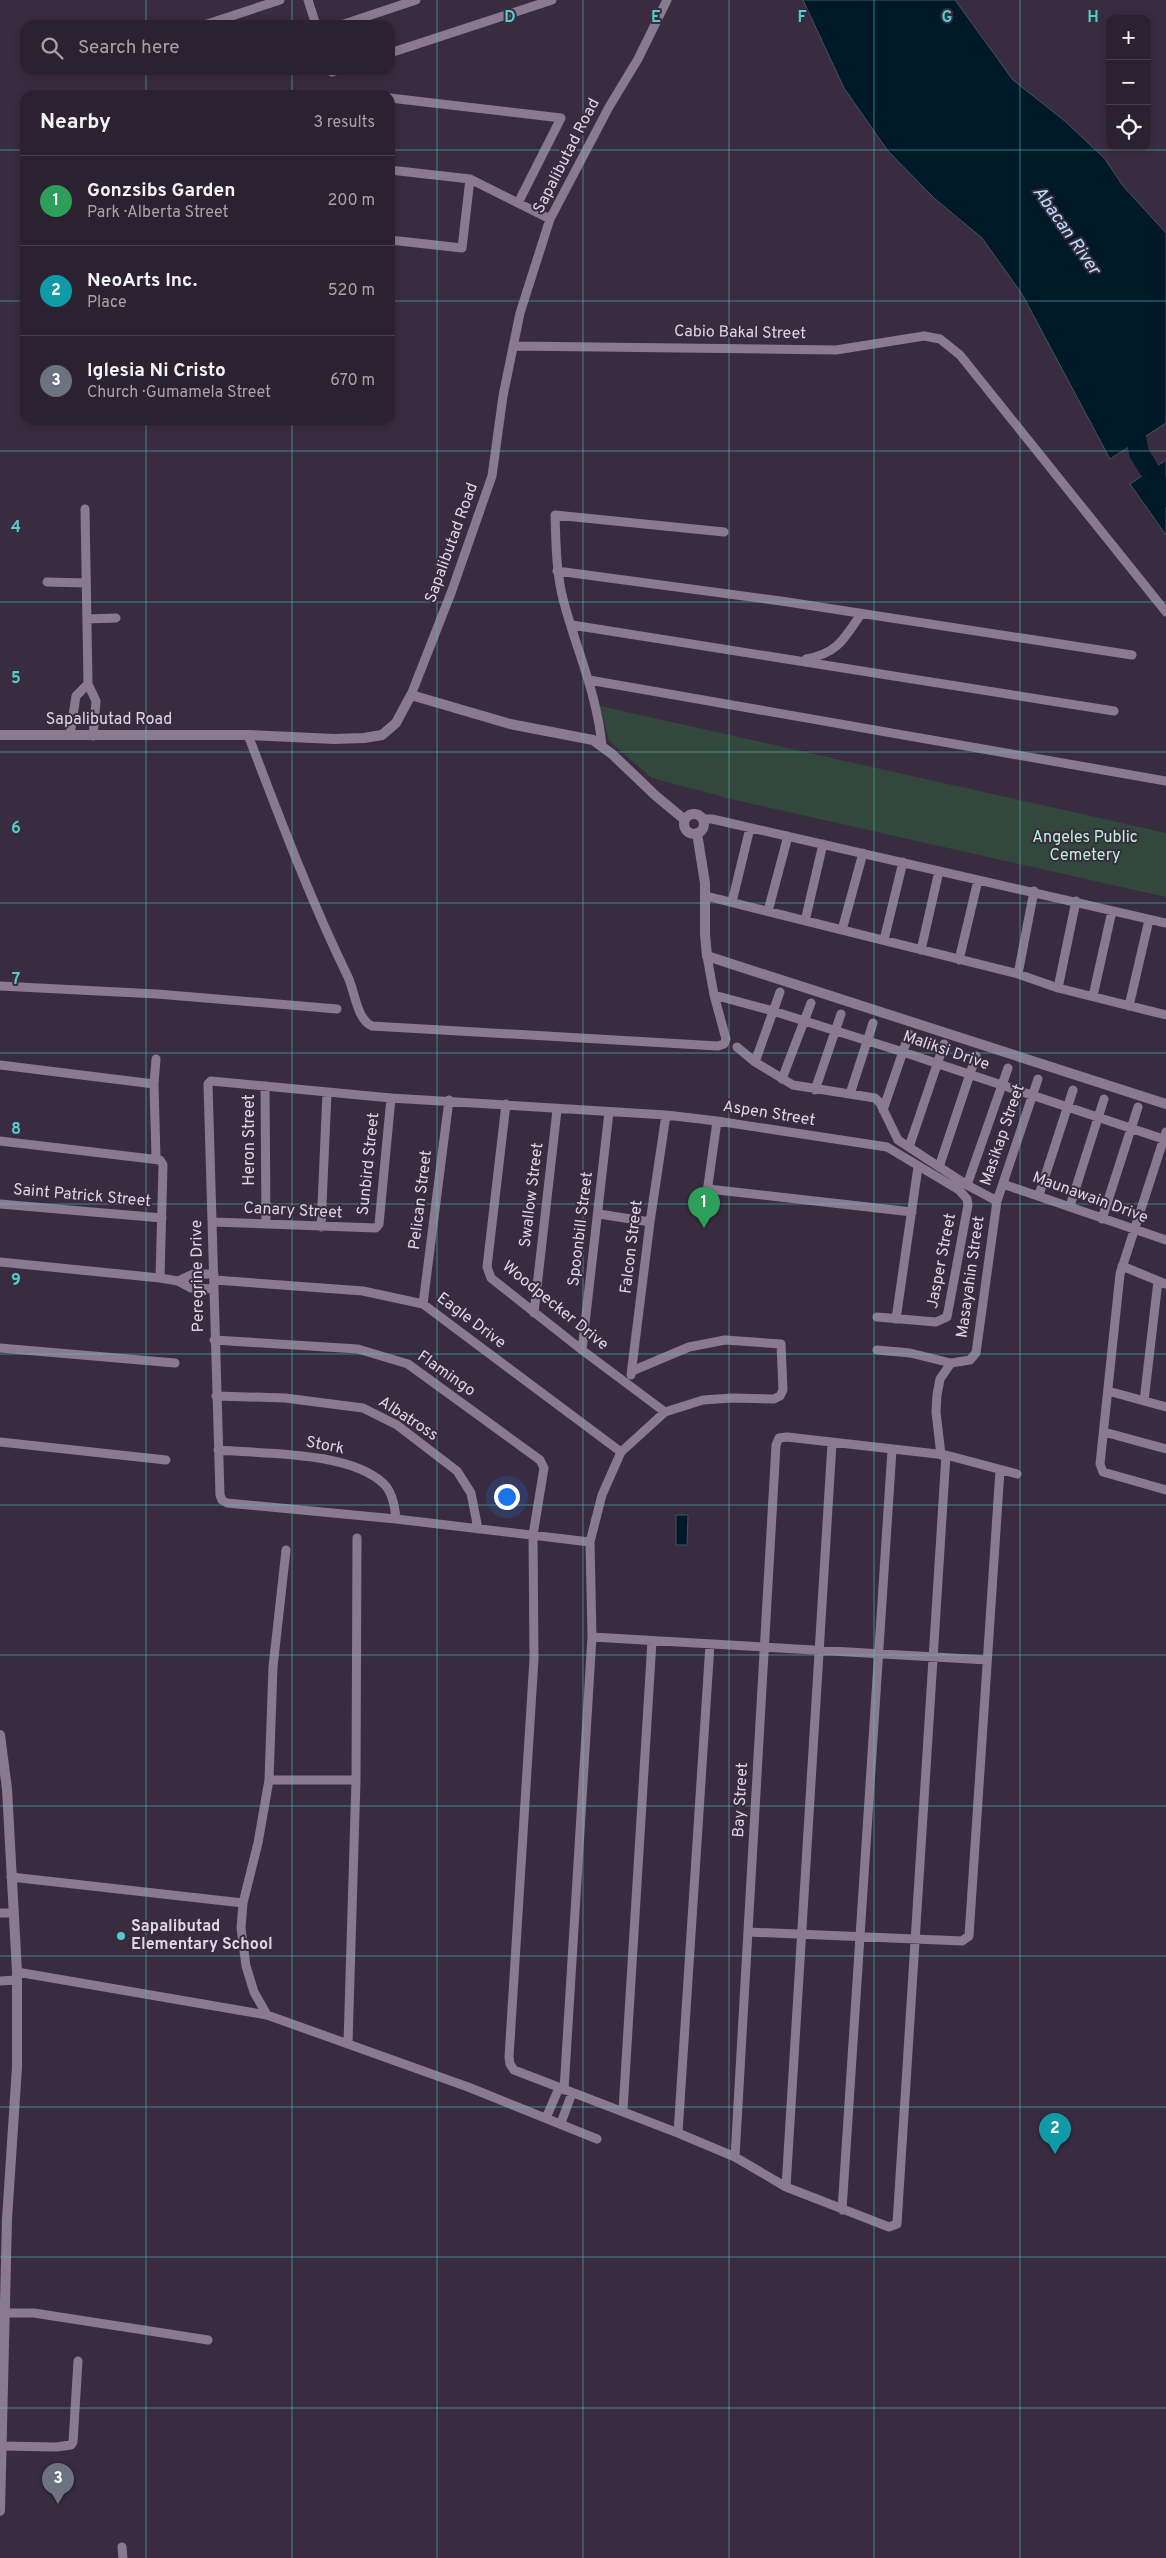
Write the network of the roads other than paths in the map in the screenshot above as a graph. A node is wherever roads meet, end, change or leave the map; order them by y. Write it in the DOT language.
graph roads {
  1 [pos="280,0"];
  2 [pos="308,0"];
  3 [pos="416,0"];
  4 [pos="552,0"];
  5 [pos="667,0"];
  6 [pos="531,3"];
  7 [pos="219,20"];
  8 [pos="314,20"];
  9 [pos="356,20"];
  10 [pos="395,51"];
  11 [pos="395,99"];
  12 [pos="395,171"];
  13 [pos="470,179"];
  14 [pos="518,203"];
  15 [pos="550,219"];
  16 [pos="395,241"];
  17 [pos="513,346"];
  18 [pos="85,509"];
  19 [pos="724,532"];
  20 [pos="557,571"];
  21 [pos="47,582"];
  22 [pos="86,583"];
  23 [pos="1166,612"];
  24 [pos="861,614"];
  25 [pos="116,618"];
  26 [pos="87,619"];
  27 [pos="572,626"];
  28 [pos="1132,655"];
  29 [pos="801,660"];
  30 [pos="589,680"];
  31 [pos="88,684"];
  32 [pos="410,695"];
  33 [pos="1114,712"];
  34 [pos="0,735"];
  35 [pos="70,735"];
  36 [pos="248,735"];
  37 [pos="93,736"];
  38 [pos="602,746"];
  39 [pos="1166,781"];
  40 [pos="703,819"];
  41 [pos="685,820"];
  42 [pos="750,828"];
  43 [pos="697,833"];
  44 [pos="788,836"];
  45 [pos="823,844"];
  46 [pos="863,853"];
  47 [pos="903,862"];
  48 [pos="939,871"];
  49 [pos="978,880"];
  50 [pos="1034,891"];
  51 [pos="706,896"];
  52 [pos="1076,901"];
  53 [pos="732,902"];
  54 [pos="768,911"];
  55 [pos="1112,911"];
  56 [pos="1149,920"];
  57 [pos="805,922"];
  58 [pos="1166,923"];
  59 [pos="842,930"];
  60 [pos="884,940"];
  61 [pos="921,950"];
  62 [pos="707,956"];
  63 [pos="959,960"];
  64 [pos="1018,974"];
  65 [pos="0,986"];
  66 [pos="1058,988"];
  67 [pos="780,992"];
  68 [pos="714,995"];
  69 [pos="1093,996"];
  70 [pos="811,1003"];
  71 [pos="1129,1006"];
  72 [pos="337,1009"];
  73 [pos="773,1011"];
  74 [pos="841,1014"];
  75 [pos="1166,1015"];
  76 [pos="804,1021"];
  77 [pos="873,1023"];
  78 [pos="835,1031"];
  79 [pos="909,1034"];
  80 [pos="867,1041"];
  81 [pos="944,1044"];
  82 [pos="737,1047"];
  83 [pos="903,1052"];
  84 [pos="976,1056"];
  85 [pos="156,1059"];
  86 [pos="755,1062"];
  87 [pos="938,1064"];
  88 [pos="0,1065"];
  89 [pos="1008,1068"];
  90 [pos="970,1075"];
  91 [pos="782,1079"];
  92 [pos="1038,1079"];
  93 [pos="154,1084"];
  94 [pos="1002,1085"];
  95 [pos="265,1086"];
  96 [pos="815,1090"];
  97 [pos="1073,1090"];
  98 [pos="327,1093"];
  99 [pos="850,1094"];
  100 [pos="1032,1095"];
  101 [pos="391,1098"];
  102 [pos="1104,1099"];
  103 [pos="449,1100"];
  104 [pos="506,1104"];
  105 [pos="1166,1104"];
  106 [pos="1067,1107"];
  107 [pos="1138,1107"];
  108 [pos="557,1110"];
  109 [pos="883,1110"];
  110 [pos="609,1112"];
  111 [pos="666,1115"];
  112 [pos="1098,1117"];
  113 [pos="716,1121"];
  114 [pos="1131,1128"];
  115 [pos="1165,1137"];
  116 [pos="0,1141"];
  117 [pos="909,1147"];
  118 [pos="156,1158"];
  119 [pos="918,1167"];
  120 [pos="939,1167"];
  121 [pos="1003,1184"];
  122 [pos="967,1185"];
  123 [pos="708,1189"];
  124 [pos="1039,1195"];
  125 [pos="997,1201"];
  126 [pos="0,1204"];
  127 [pos="1070,1206"];
  128 [pos="912,1212"];
  129 [pos="599,1214"];
  130 [pos="704,1214"];
  131 [pos="162,1218"];
  132 [pos="1102,1219"];
  133 [pos="213,1222"];
  134 [pos="650,1222"];
  135 [pos="266,1223"];
  136 [pos="321,1227"];
  137 [pos="372,1230"];
  138 [pos="1134,1230"];
  139 [pos="1165,1237"];
  140 [pos="0,1262"];
  141 [pos="1122,1266"];
  142 [pos="160,1278"];
  143 [pos="178,1281"];
  144 [pos="214,1281"];
  145 [pos="1162,1282"];
  146 [pos="423,1304"];
  147 [pos="534,1313"];
  148 [pos="877,1317"];
  149 [pos="896,1319"];
  150 [pos="214,1340"];
  151 [pos="0,1348"];
  152 [pos="582,1350"];
  153 [pos="877,1350"];
  154 [pos="176,1363"];
  155 [pos="952,1363"];
  156 [pos="632,1371"];
  157 [pos="628,1383"];
  158 [pos="1108,1391"];
  159 [pos="216,1396"];
  160 [pos="1144,1401"];
  161 [pos="1166,1407"];
  162 [pos="665,1412"];
  163 [pos="1104,1432"];
  164 [pos="0,1442"];
  165 [pos="832,1443"];
  166 [pos="1166,1449"];
  167 [pos="218,1450"];
  168 [pos="892,1450"];
  169 [pos="621,1452"];
  170 [pos="943,1455"];
  171 [pos="166,1460"];
  172 [pos="1000,1470"];
  173 [pos="1017,1474"];
  174 [pos="1166,1490"];
  175 [pos="396,1519"];
  176 [pos="478,1529"];
  177 [pos="533,1535"];
  178 [pos="357,1538"];
  179 [pos="590,1542"];
  180 [pos="286,1550"];
  181 [pos="592,1638"];
  182 [pos="652,1641"];
  183 [pos="710,1644"];
  184 [pos="765,1648"];
  185 [pos="819,1650"];
  186 [pos="879,1654"];
  187 [pos="934,1657"];
  188 [pos="987,1660"];
  189 [pos="0,1735"];
  190 [pos="269,1780"];
  191 [pos="356,1780"];
  192 [pos="11,1877"];
  193 [pos="243,1903"];
  194 [pos="0,1913"];
  195 [pos="13,1913"];
  196 [pos="748,1932"];
  197 [pos="802,1934"];
  198 [pos="859,1937"];
  199 [pos="915,1940"];
  200 [pos="17,1976"];
  201 [pos="0,1981"];
  202 [pos="267,2015"];
  203 [pos="348,2044"];
  204 [pos="565,2091"];
  205 [pos="623,2110"];
  206 [pos="546,2118"];
  207 [pos="560,2123"];
  208 [pos="678,2133"];
  209 [pos="597,2138"];
  210 [pos="735,2157"];
  211 [pos="786,2187"];
  212 [pos="842,2210"];
  213 [pos="4,2313"];
  214 [pos="208,2340"];
  215 [pos="78,2361"];
  216 [pos="2,2446"];
  217 [pos="0,2512"];
  218 [pos="122,2547"];
  219 [pos="123,2558"];
  1 -- 7 [label="street"];
  2 -- 8 [label="street"];
  3 -- 9 [label="street"];
  4 -- 6 [label="street"];
  5 -- 15 [label="street, Sapalibutad Road"];
  6 -- 10 [label="street"];
  11 -- 14 [label="street"];
  12 -- 13 [label="street"];
  13 -- 14 [label="street"];
  13 -- 16 [label="street"];
  14 -- 15 [label="street"];
  15 -- 17 [label="street, Sapalibutad Road"];
  17 -- 23 [label="street, Cabio Bakal Street"];
  17 -- 32 [label="street, Sapalibutad Road"];
  18 -- 22 [label="street"];
  19 -- 20 [label="street"];
  20 -- 24 [label="street"];
  20 -- 27 [label="street"];
  21 -- 22 [label="street"];
  22 -- 26 [label="street"];
  24 -- 28 [label="street"];
  24 -- 29 [label="street"];
  25 -- 26 [label="street"];
  26 -- 31 [label="street"];
  27 -- 29 [label="street"];
  27 -- 30 [label="street"];
  29 -- 33 [label="street"];
  30 -- 38 [label="street"];
  30 -- 39 [label="street"];
  31 -- 35 [label="street"];
  31 -- 37 [label="street"];
  32 -- 36 [label="street, Sapalibutad Road"];
  32 -- 38 [label="street"];
  34 -- 35 [label="street, Sapalibutad Road"];
  35 -- 37 [label="street, Sapalibutad Road"];
  36 -- 37 [label="street, Sapalibutad Road"];
  36 -- 68 [label="street"];
  38 -- 41 [label="street"];
  40 -- 41 [label="street"];
  40 -- 42 [label="street"];
  40 -- 43 [label="street"];
  41 -- 43 [label="street"];
  42 -- 44 [label="street"];
  42 -- 53 [label="street"];
  43 -- 51 [label="street"];
  44 -- 45 [label="street"];
  44 -- 54 [label="street"];
  45 -- 46 [label="street"];
  45 -- 57 [label="street"];
  46 -- 47 [label="street"];
  46 -- 59 [label="street"];
  47 -- 48 [label="street"];
  47 -- 60 [label="street"];
  48 -- 49 [label="street"];
  48 -- 61 [label="street"];
  49 -- 50 [label="street"];
  49 -- 63 [label="street"];
  50 -- 52 [label="street"];
  50 -- 64 [label="street"];
  51 -- 53 [label="street"];
  51 -- 62 [label="street"];
  52 -- 55 [label="street"];
  52 -- 66 [label="street"];
  53 -- 54 [label="street"];
  54 -- 57 [label="street"];
  55 -- 56 [label="street"];
  55 -- 69 [label="street"];
  56 -- 58 [label="street"];
  56 -- 71 [label="street"];
  57 -- 59 [label="street"];
  59 -- 60 [label="street"];
  60 -- 61 [label="street"];
  61 -- 63 [label="street"];
  62 -- 68 [label="street"];
  62 -- 105 [label="street"];
  63 -- 64 [label="street"];
  64 -- 66 [label="street"];
  65 -- 72 [label="street"];
  66 -- 69 [label="street"];
  67 -- 73 [label="street"];
  68 -- 73 [label="street, Maliksi Drive"];
  69 -- 71 [label="street"];
  70 -- 76 [label="street"];
  71 -- 75 [label="street"];
  73 -- 76 [label="street, Maliksi Drive"];
  73 -- 86 [label="street"];
  74 -- 78 [label="street"];
  76 -- 78 [label="street, Maliksi Drive"];
  76 -- 91 [label="street"];
  77 -- 80 [label="street"];
  78 -- 80 [label="street, Maliksi Drive"];
  78 -- 96 [label="street"];
  79 -- 83 [label="street"];
  80 -- 83 [label="street, Maliksi Drive"];
  80 -- 99 [label="street"];
  81 -- 87 [label="street"];
  82 -- 86 [label="street"];
  83 -- 87 [label="street, Maliksi Drive"];
  83 -- 109 [label="street"];
  84 -- 90 [label="street"];
  85 -- 93 [label="street"];
  86 -- 91 [label="street"];
  87 -- 90 [label="street, Maliksi Drive"];
  87 -- 117 [label="street"];
  88 -- 93 [label="street"];
  89 -- 94 [label="street"];
  90 -- 94 [label="street, Maliksi Drive"];
  90 -- 120 [label="street"];
  91 -- 96 [label="street"];
  92 -- 100 [label="street, Masikap Street"];
  93 -- 118 [label="street"];
  94 -- 100 [label="street, Maliksi Drive"];
  94 -- 122 [label="street"];
  95 -- 98 [label="street, Peregrine Drive"];
  95 -- 133 [label="street, Peregrine Drive"];
  95 -- 135 [label="street, Heron Street"];
  96 -- 99 [label="street"];
  97 -- 106 [label="street"];
  98 -- 101 [label="street, Peregrine Drive"];
  98 -- 136 [label="street"];
  99 -- 109 [label="street"];
  100 -- 106 [label="street, Maliksi Drive"];
  100 -- 121 [label="street, Masikap Street"];
  101 -- 103 [label="street, Peregrine Drive"];
  101 -- 137 [label="street, Sunbird Street"];
  102 -- 112 [label="street"];
  103 -- 104 [label="street, Peregrine Drive"];
  103 -- 146 [label="street, Pelican Street"];
  104 -- 108 [label="street, Peregrine Drive"];
  104 -- 147 [label="street, Woodpecker Drive"];
  106 -- 112 [label="street, Maliksi Drive"];
  106 -- 124 [label="street"];
  107 -- 114 [label="street"];
  108 -- 110 [label="street, Peregrine Drive"];
  108 -- 147 [label="street, Swallow Street"];
  109 -- 117 [label="street"];
  110 -- 111 [label="street, Aspen Street"];
  110 -- 129 [label="street, Spoonbill Street"];
  111 -- 113 [label="street, Aspen Street"];
  111 -- 134 [label="street, Falcon Street"];
  112 -- 114 [label="street, Maliksi Drive"];
  112 -- 127 [label="street"];
  113 -- 119 [label="street, Aspen Street"];
  113 -- 123 [label="street"];
  114 -- 115 [label="street, Maliksi Drive"];
  114 -- 132 [label="street"];
  115 -- 138 [label="street"];
  116 -- 118 [label="street"];
  117 -- 120 [label="street"];
  118 -- 131 [label="street"];
  119 -- 128 [label="street"];
  119 -- 149 [label="street, Jasper Street"];
  120 -- 122 [label="street"];
  121 -- 124 [label="street, Maunawain Drive"];
  121 -- 125 [label="street, Masikap Street"];
  122 -- 125 [label="street"];
  123 -- 128 [label="street"];
  123 -- 130 [label="street"];
  124 -- 127 [label="street, Maunawain Drive"];
  125 -- 155 [label="street, Masayahin Street"];
  126 -- 131 [label="street, Saint Patrick Street"];
  127 -- 132 [label="street, Maunawain Drive"];
  128 -- 149 [label="street"];
  129 -- 134 [label="street"];
  129 -- 152 [label="street, Spoonbill Street"];
  131 -- 142 [label="street"];
  132 -- 138 [label="street, Maunawain Drive"];
  133 -- 135 [label="street, Canary Street"];
  133 -- 144 [label="street, Peregrine Drive"];
  134 -- 156 [label="street, Falcon Street"];
  135 -- 136 [label="street, Canary Street"];
  136 -- 137 [label="street, Canary Street"];
  138 -- 139 [label="street, Maunawain Drive"];
  138 -- 141 [label="street"];
  140 -- 142 [label="street"];
  141 -- 145 [label="street"];
  141 -- 158 [label="street"];
  142 -- 143 [label="street"];
  143 -- 144 [label="street"];
  143 -- 144 [label="street"];
  144 -- 146 [label="street, Eagle Drive"];
  144 -- 150 [label="street, Peregrine Drive"];
  145 -- 160 [label="street"];
  146 -- 169 [label="street, Eagle Drive"];
  147 -- 152 [label="street, Woodpecker Drive"];
  148 -- 149 [label="street, Jasper Street"];
  150 -- 159 [label="street, Peregrine Drive"];
  150 -- 177 [label="street, Flamingo"];
  151 -- 154 [label="street"];
  152 -- 157 [label="street, Woodpecker Drive"];
  153 -- 155 [label="street"];
  155 -- 170 [label="street"];
  156 -- 157 [label="street, Falcon Street"];
  156 -- 162 [label="street"];
  157 -- 162 [label="street, Woodpecker Drive"];
  158 -- 160 [label="street"];
  158 -- 163 [label="street"];
  159 -- 167 [label="street, Peregrine Drive"];
  159 -- 176 [label="street, Albatross"];
  160 -- 161 [label="street"];
  162 -- 169 [label="street"];
  163 -- 166 [label="street"];
  163 -- 174 [label="street"];
  164 -- 171 [label="street"];
  165 -- 168 [label="street"];
  165 -- 184 [label="street, Bay Street"];
  165 -- 185 [label="street"];
  167 -- 175 [label="street, Stork"];
  167 -- 175 [label="street, Peregrine Drive"];
  168 -- 170 [label="street"];
  168 -- 186 [label="street"];
  169 -- 179 [label="street"];
  170 -- 172 [label="street"];
  170 -- 187 [label="street"];
  172 -- 173 [label="street"];
  172 -- 188 [label="street"];
  175 -- 176 [label="street, Peregrine Drive"];
  176 -- 177 [label="street, Peregrine Drive"];
  177 -- 179 [label="street, Peregrine Drive"];
  177 -- 204 [label="street, Flamingo"];
  178 -- 191 [label="street"];
  179 -- 181 [label="street"];
  180 -- 190 [label="street"];
  181 -- 182 [label="street"];
  181 -- 204 [label="street"];
  182 -- 183 [label="street"];
  182 -- 205 [label="street"];
  183 -- 184 [label="street"];
  183 -- 208 [label="street"];
  184 -- 185 [label="street"];
  184 -- 196 [label="street, Bay Street"];
  185 -- 186 [label="street"];
  185 -- 197 [label="street"];
  186 -- 187 [label="street"];
  186 -- 198 [label="street"];
  187 -- 188 [label="street"];
  187 -- 199 [label="street"];
  188 -- 199 [label="street"];
  189 -- 192 [label="street"];
  190 -- 191 [label="street"];
  190 -- 193 [label="street"];
  191 -- 203 [label="street"];
  192 -- 193 [label="street"];
  192 -- 195 [label="street"];
  193 -- 202 [label="street"];
  194 -- 195 [label="street"];
  195 -- 200 [label="street"];
  196 -- 197 [label="street"];
  196 -- 210 [label="street, Bay Street"];
  197 -- 198 [label="street"];
  197 -- 211 [label="street"];
  198 -- 199 [label="street"];
  198 -- 212 [label="street"];
  199 -- 212 [label="street, Flamingo"];
  200 -- 201 [label="street"];
  200 -- 202 [label="street"];
  200 -- 213 [label="street"];
  202 -- 203 [label="street"];
  203 -- 206 [label="street"];
  204 -- 205 [label="street, Flamingo"];
  204 -- 206 [label="street"];
  204 -- 207 [label="street"];
  205 -- 208 [label="street, Flamingo"];
  206 -- 207 [label="street"];
  207 -- 209 [label="street"];
  208 -- 210 [label="street, Flamingo"];
  210 -- 211 [label="street, Flamingo"];
  211 -- 212 [label="street, Flamingo"];
  213 -- 214 [label="street"];
  213 -- 216 [label="street"];
  215 -- 216 [label="street"];
  216 -- 217 [label="street"];
  218 -- 219 [label="street"];
}
